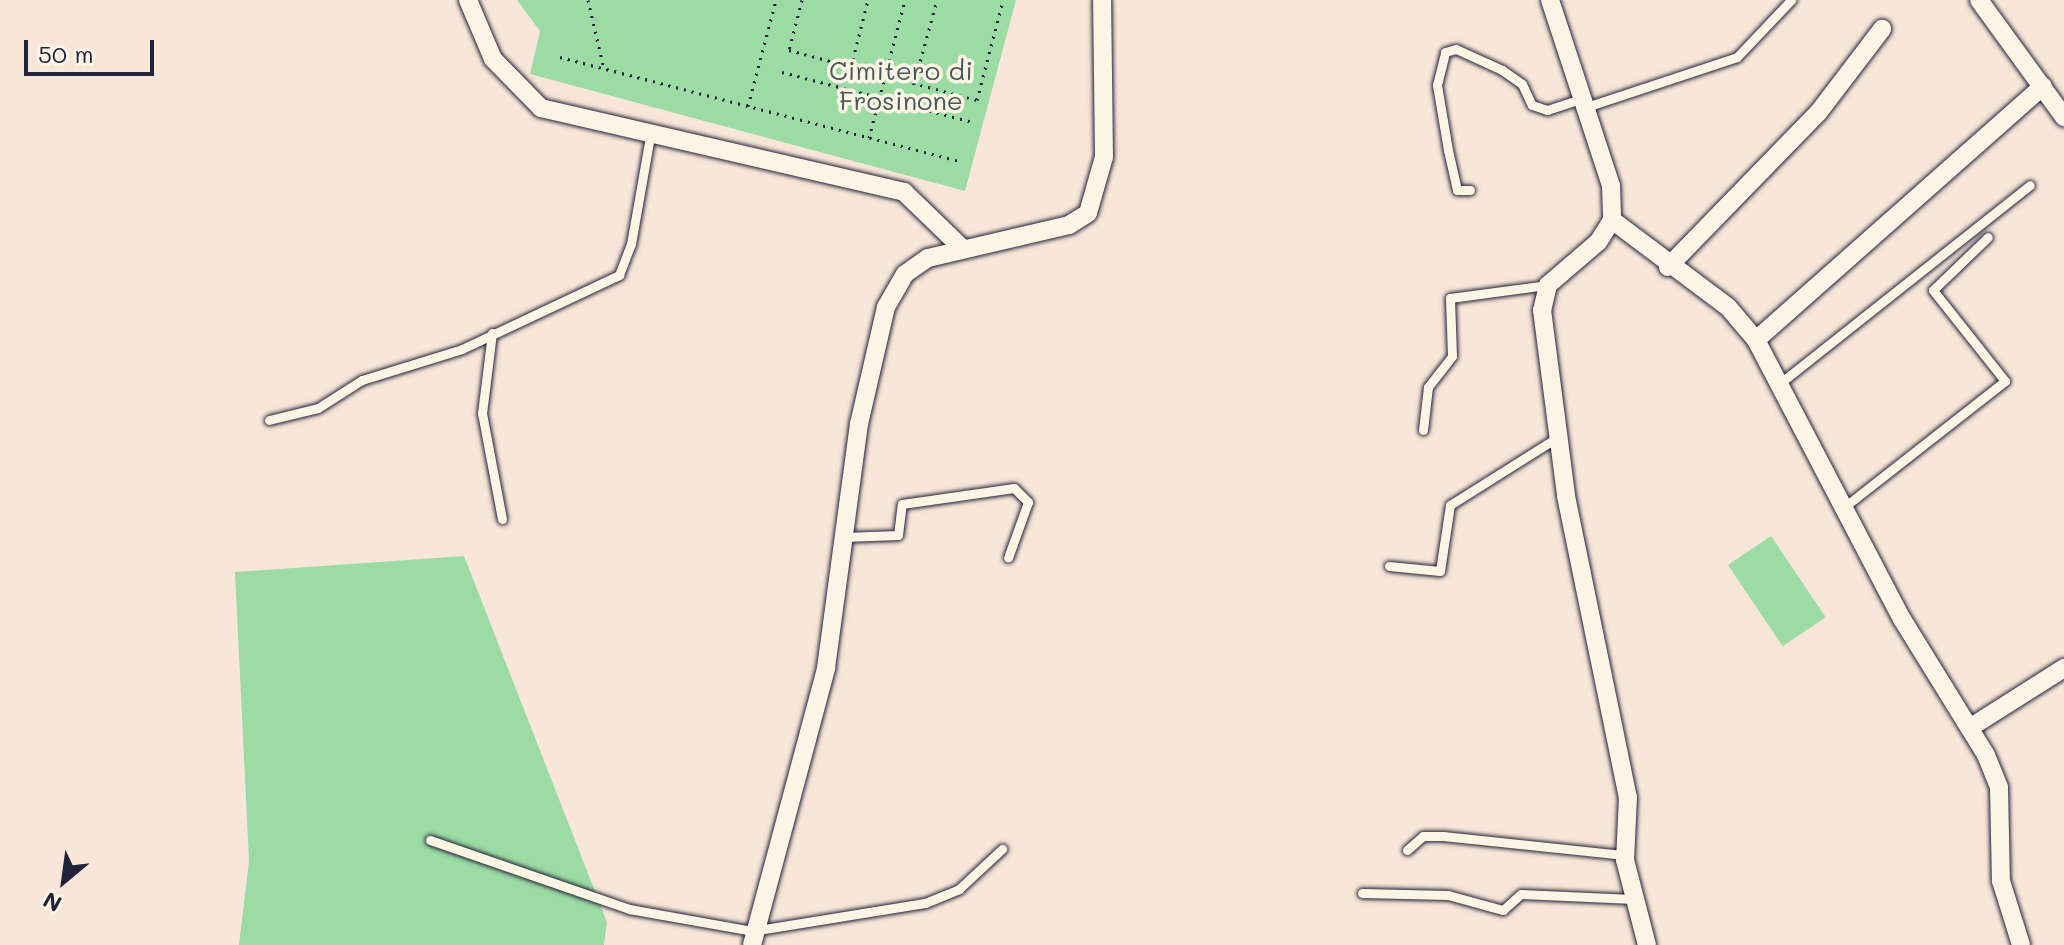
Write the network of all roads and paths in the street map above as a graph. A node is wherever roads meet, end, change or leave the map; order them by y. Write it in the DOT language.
graph roads {
  1 [pos="468,0"];
  2 [pos="588,0"];
  3 [pos="776,0"];
  4 [pos="802,0"];
  5 [pos="868,0"];
  6 [pos="905,0"];
  7 [pos="937,0"];
  8 [pos="1003,0"];
  9 [pos="1102,0"];
  10 [pos="1550,0"];
  11 [pos="1791,0"];
  12 [pos="1979,0"];
  13 [pos="1882,29"];
  14 [pos="560,57"];
  15 [pos="851,67"];
  16 [pos="604,69"];
  17 [pos="782,72"];
  18 [pos="885,76"];
  19 [pos="914,84"];
  20 [pos="2043,86"];
  21 [pos="880,97"];
  22 [pos="1580,104"];
  23 [pos="748,106"];
  24 [pos="2064,117"];
  25 [pos="973,122"];
  26 [pos="650,136"];
  27 [pos="869,138"];
  28 [pos="960,161"];
  29 [pos="2030,185"];
  30 [pos="1470,190"];
  31 [pos="1612,220"];
  32 [pos="933,223"];
  33 [pos="1988,237"];
  34 [pos="962,248"];
  35 [pos="915,267"];
  36 [pos="1668,267"];
  37 [pos="1548,285"];
  38 [pos="492,333"];
  39 [pos="1756,340"];
  40 [pos="1777,385"];
  41 [pos="269,420"];
  42 [pos="1423,430"];
  43 [pos="1558,437"];
  44 [pos="1843,508"];
  45 [pos="502,519"];
  46 [pos="844,537"];
  47 [pos="1008,558"];
  48 [pos="1389,566"];
  49 [pos="2064,668"];
  50 [pos="1971,727"];
  51 [pos="430,840"];
  52 [pos="1002,849"];
  53 [pos="1407,850"];
  54 [pos="1625,855"];
  55 [pos="1362,893"];
  56 [pos="1633,899"];
  57 [pos="752,938"];
  58 [pos="1647,945"];
  59 [pos="2021,945"];
  1 -- 26 [label="street"];
  2 -- 16 [label="path"];
  3 -- 23 [label="path"];
  4 -- 15 [label="path"];
  5 -- 15 [label="path"];
  6 -- 18 [label="path"];
  7 -- 19 [label="path"];
  8 -- 19 [label="path"];
  9 -- 34 [label="street"];
  10 -- 22 [label="street"];
  11 -- 22 [label="lane"];
  12 -- 20 [label="street"];
  13 -- 36 [label="street"];
  14 -- 16 [label="path"];
  15 -- 18 [label="path"];
  16 -- 23 [label="path"];
  17 -- 21 [label="path"];
  18 -- 19 [label="path"];
  18 -- 21 [label="path"];
  20 -- 24 [label="street"];
  20 -- 39 [label="street"];
  21 -- 25 [label="path"];
  21 -- 27 [label="path"];
  22 -- 30 [label="lane"];
  22 -- 31 [label="street"];
  23 -- 27 [label="path"];
  26 -- 32 [label="street"];
  26 -- 38 [label="lane"];
  27 -- 28 [label="path"];
  29 -- 40 [label="lane"];
  31 -- 36 [label="street"];
  31 -- 37 [label="street"];
  32 -- 34 [label="street"];
  32 -- 35 [label="street"];
  33 -- 44 [label="lane"];
  34 -- 35 [label="street"];
  35 -- 46 [label="street"];
  36 -- 39 [label="street"];
  37 -- 42 [label="lane"];
  37 -- 43 [label="street"];
  38 -- 41 [label="lane"];
  38 -- 45 [label="lane"];
  39 -- 40 [label="street"];
  40 -- 44 [label="street"];
  43 -- 48 [label="lane"];
  43 -- 54 [label="street"];
  44 -- 50 [label="street"];
  46 -- 47 [label="lane"];
  46 -- 57 [label="street"];
  49 -- 50 [label="street"];
  50 -- 59 [label="street"];
  51 -- 57 [label="lane"];
  52 -- 57 [label="lane"];
  53 -- 54 [label="lane"];
  54 -- 56 [label="street"];
  55 -- 56 [label="lane"];
  56 -- 58 [label="street"];
}
